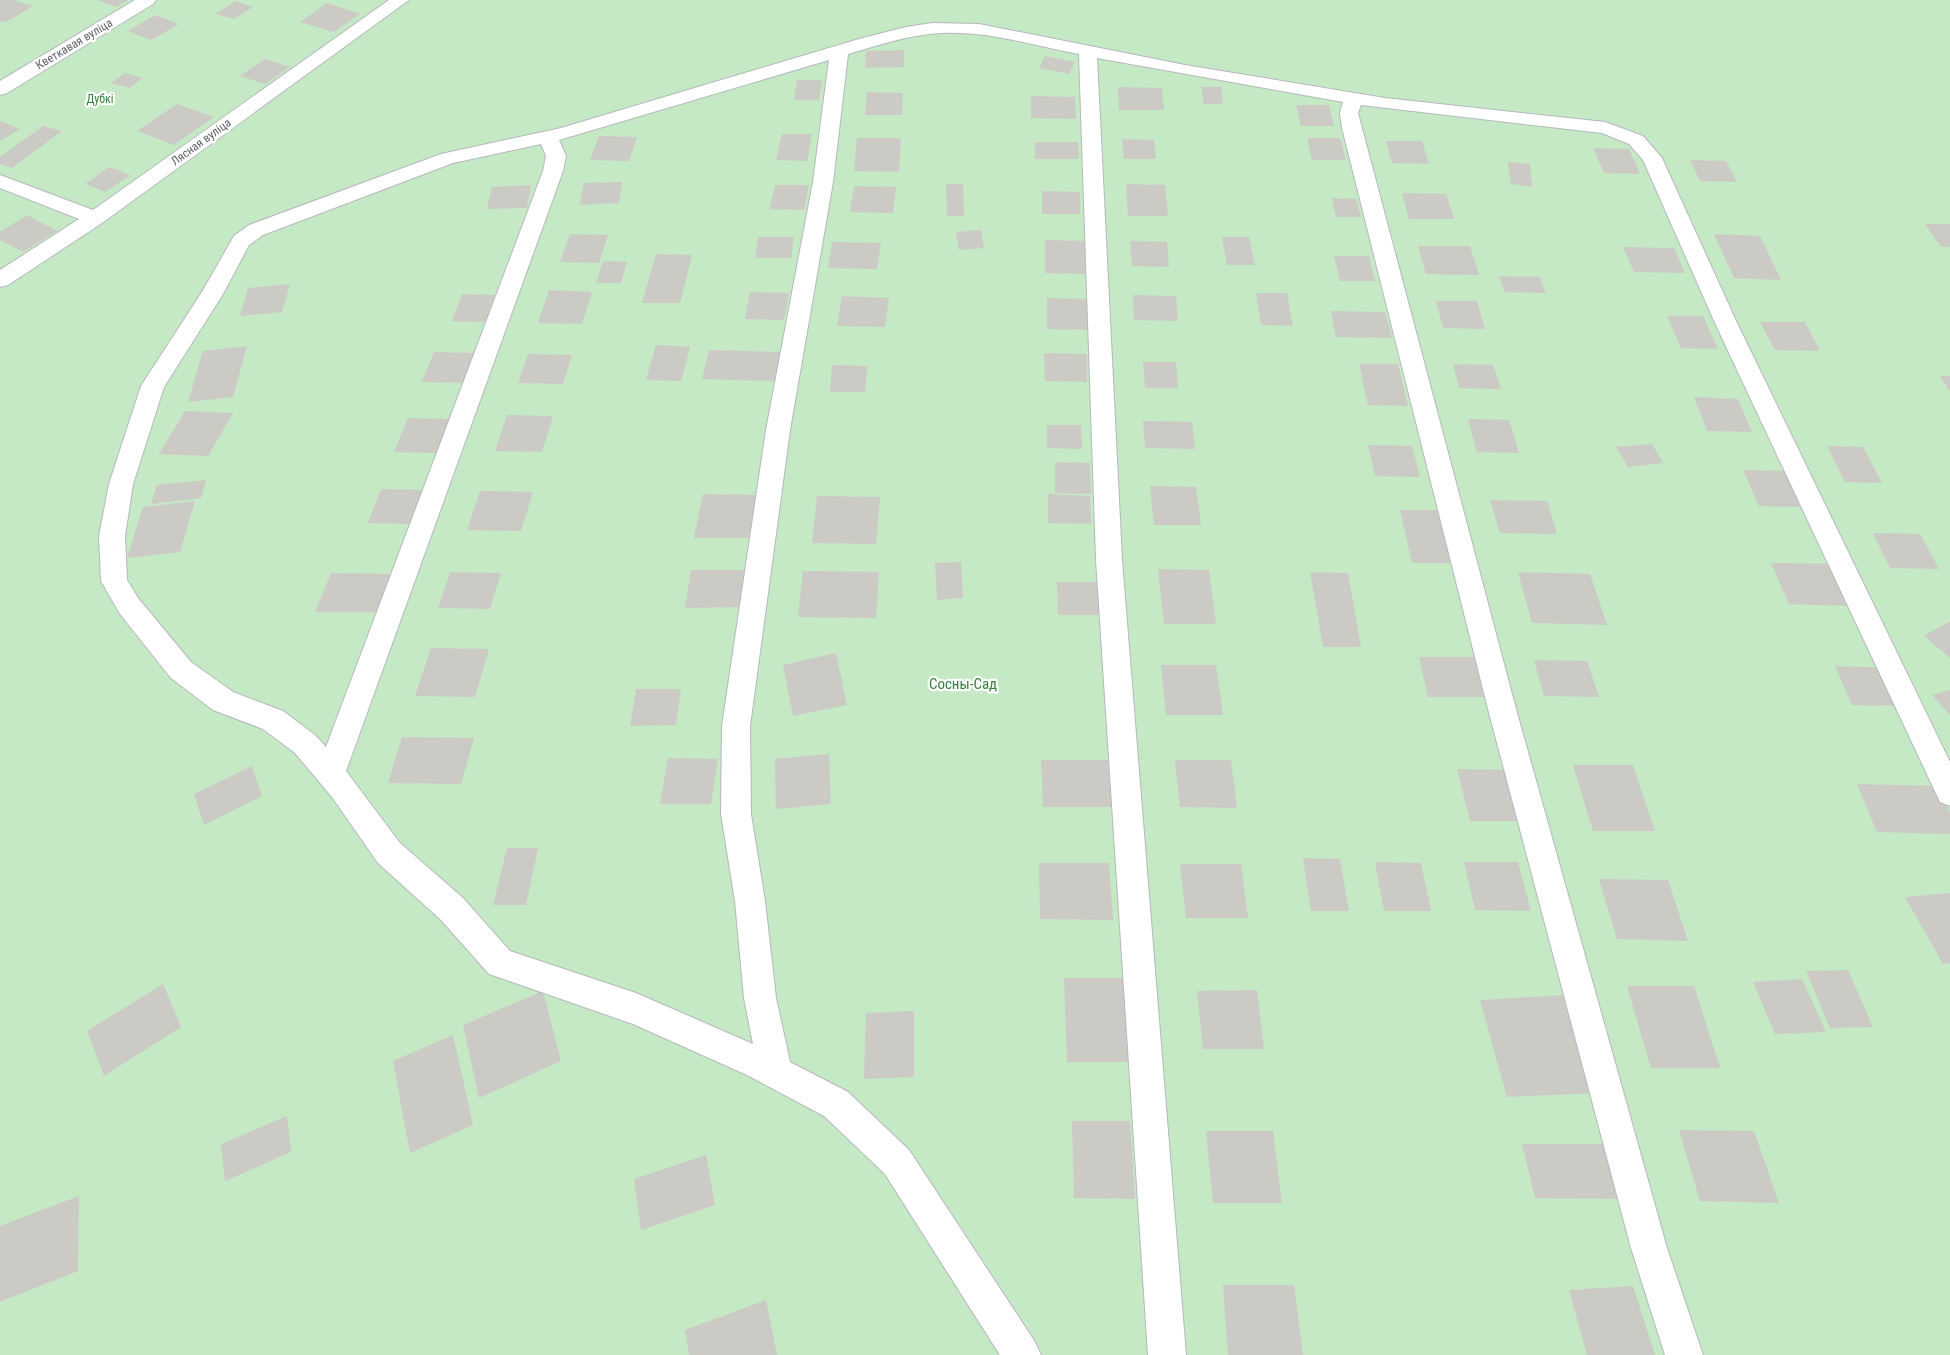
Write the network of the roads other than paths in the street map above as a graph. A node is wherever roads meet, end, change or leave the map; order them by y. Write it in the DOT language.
graph roads {
  1 [pos="147,0"];
  2 [pos="400,0"];
  3 [pos="1088,51"];
  4 [pos="839,52"];
  5 [pos="0,89"];
  6 [pos="1353,99"];
  7 [pos="548,137"];
  8 [pos="0,181"];
  9 [pos="95,218"];
  10 [pos="0,280"];
  11 [pos="330,774"];
  12 [pos="1950,793"];
  13 [pos="776,1072"];
  14 [pos="1022,1355"];
  15 [pos="1167,1355"];
  16 [pos="1684,1355"];
  1 -- 5 [label="street, Кветкавая вуліца"];
  2 -- 9 [label="street, Лясная вуліца"];
  3 -- 4 [label="street"];
  3 -- 6 [label="street"];
  3 -- 15 [label="street"];
  4 -- 7 [label="street"];
  4 -- 13 [label="street"];
  6 -- 12 [label="street"];
  6 -- 16 [label="street"];
  7 -- 11 [label="street"];
  7 -- 11 [label="street"];
  8 -- 9 [label="street"];
  9 -- 10 [label="street, Лясная вуліца"];
  11 -- 13 [label="street"];
  13 -- 14 [label="street"];
}
